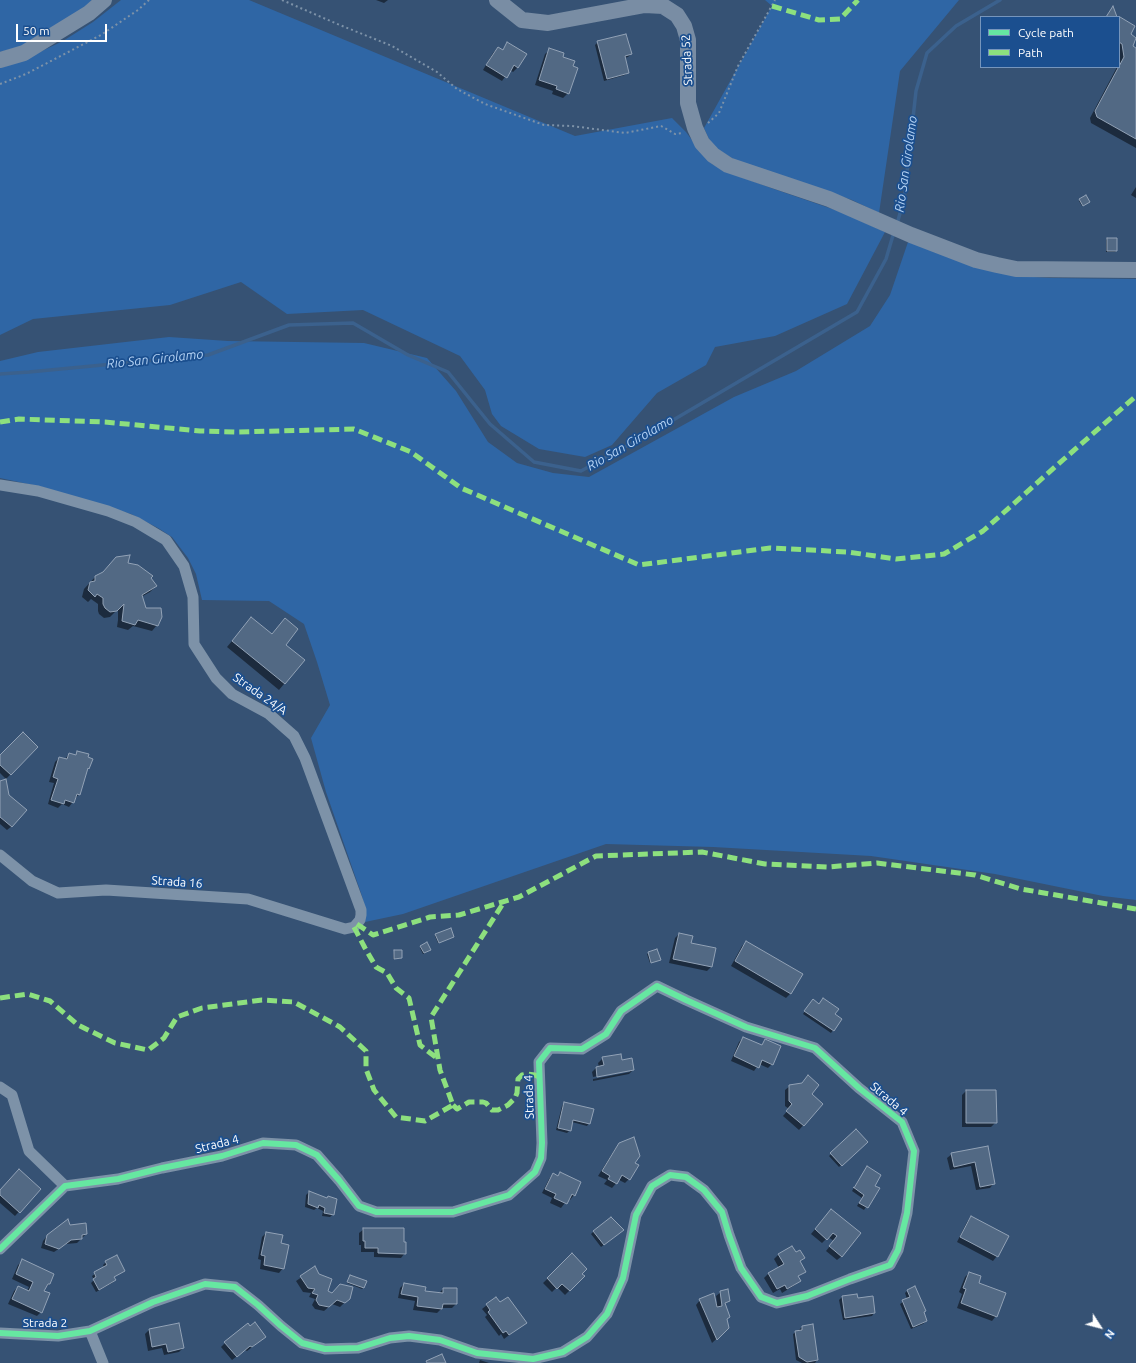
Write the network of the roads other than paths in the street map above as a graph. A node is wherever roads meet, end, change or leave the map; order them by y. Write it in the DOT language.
graph roads {
  1 [pos="104,0"];
  2 [pos="497,0"];
  3 [pos="0,60"];
  4 [pos="1136,270"];
  5 [pos="0,485"];
  6 [pos="0,855"];
  7 [pos="358,924"];
  8 [pos="0,1087"];
  9 [pos="65,1186"];
  10 [pos="0,1249"];
  11 [pos="90,1331"];
  12 [pos="0,1333"];
  13 [pos="103,1363"];
  1 -- 3 [label="street"];
  2 -- 4 [label="street, Strada 52"];
  5 -- 7 [label="street, Strada 24/A"];
  6 -- 7 [label="street, Strada 16"];
  8 -- 9 [label="street"];
  9 -- 10 [label="street"];
  9 -- 11 [label="street, Strada 4"];
  11 -- 12 [label="street, Strada 2"];
  11 -- 13 [label="street"];
}
